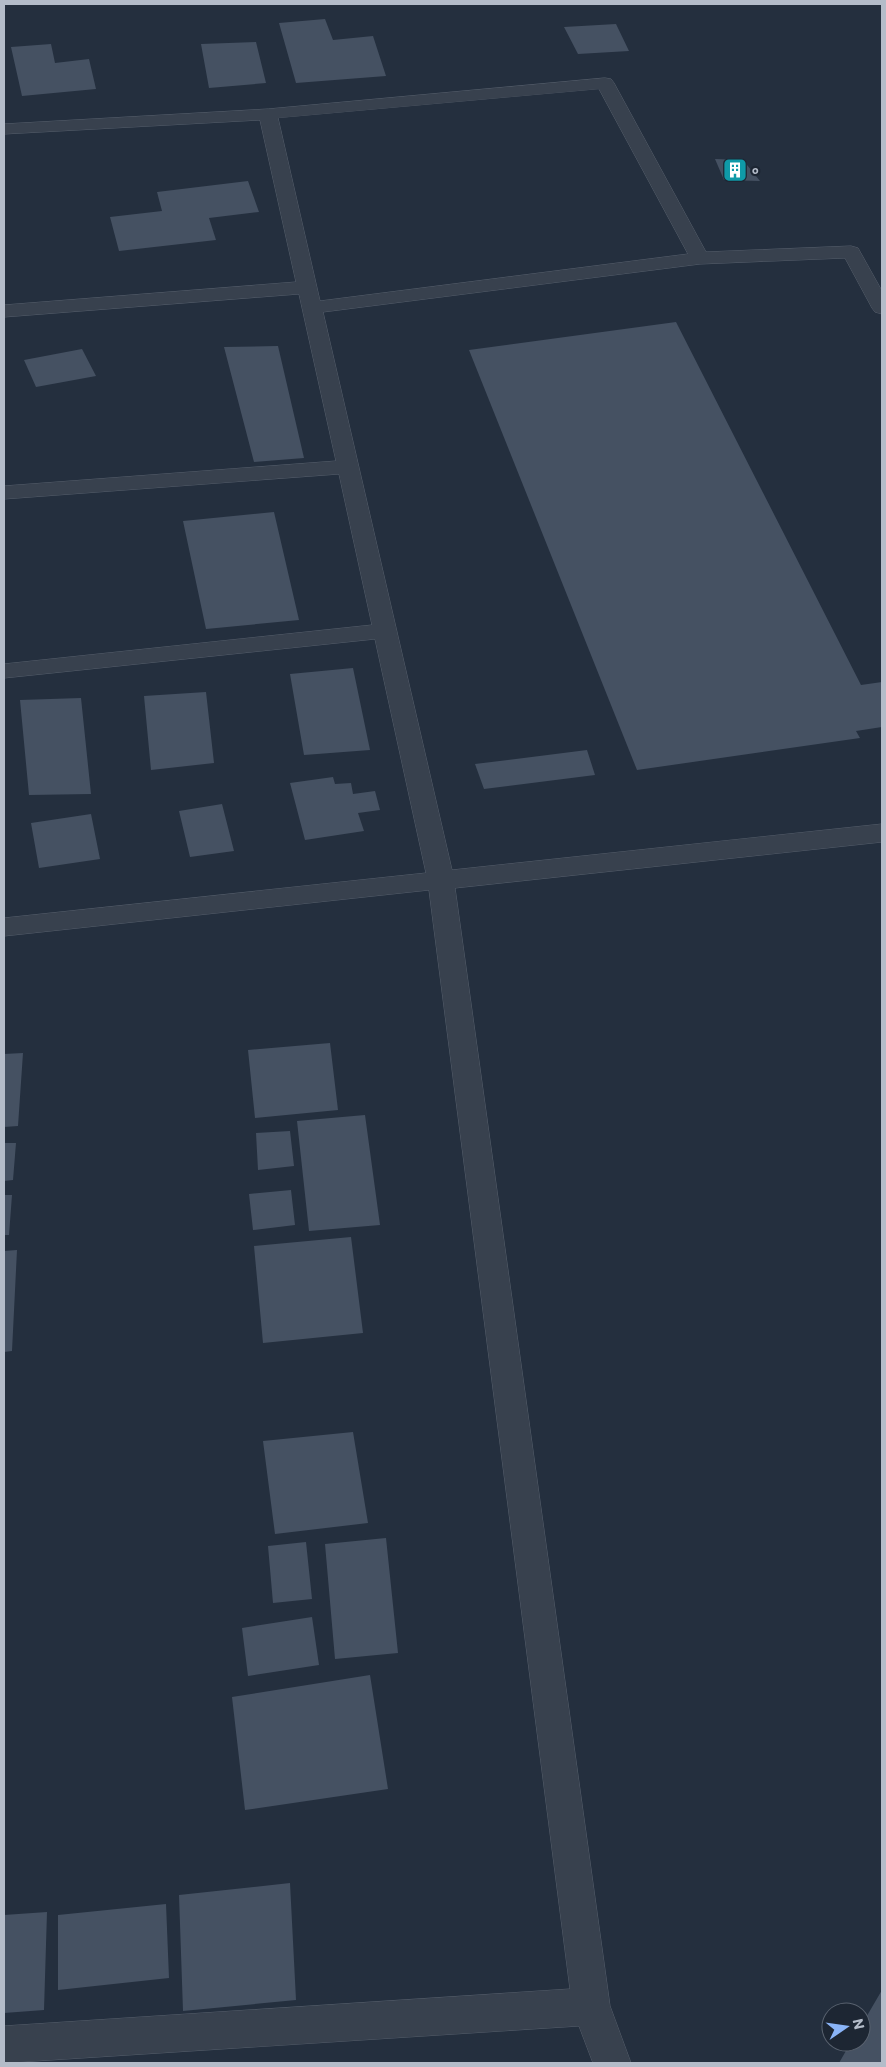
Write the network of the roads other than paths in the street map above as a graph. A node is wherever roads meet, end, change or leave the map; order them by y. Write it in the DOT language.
graph roads {
  1 [pos="268,114"];
  2 [pos="4,129"];
  3 [pos="700,258"];
  4 [pos="309,297"];
  5 [pos="882,308"];
  6 [pos="4,311"];
  7 [pos="347,467"];
  8 [pos="4,493"];
  9 [pos="385,631"];
  10 [pos="4,671"];
  11 [pos="882,833"];
  12 [pos="441,880"];
  13 [pos="4,927"];
  14 [pos="591,2006"];
  15 [pos="4,2045"];
  16 [pos="612,2063"];
  1 -- 2 [label="street"];
  1 -- 3 [label="street"];
  1 -- 4 [label="street"];
  3 -- 4 [label="street"];
  3 -- 5 [label="street"];
  4 -- 6 [label="street"];
  4 -- 7 [label="street"];
  7 -- 8 [label="street"];
  7 -- 9 [label="street"];
  9 -- 10 [label="street"];
  9 -- 12 [label="street"];
  11 -- 12 [label="street"];
  12 -- 13 [label="street"];
  12 -- 14 [label="street"];
  14 -- 15 [label="street"];
  14 -- 16 [label="street"];
}
